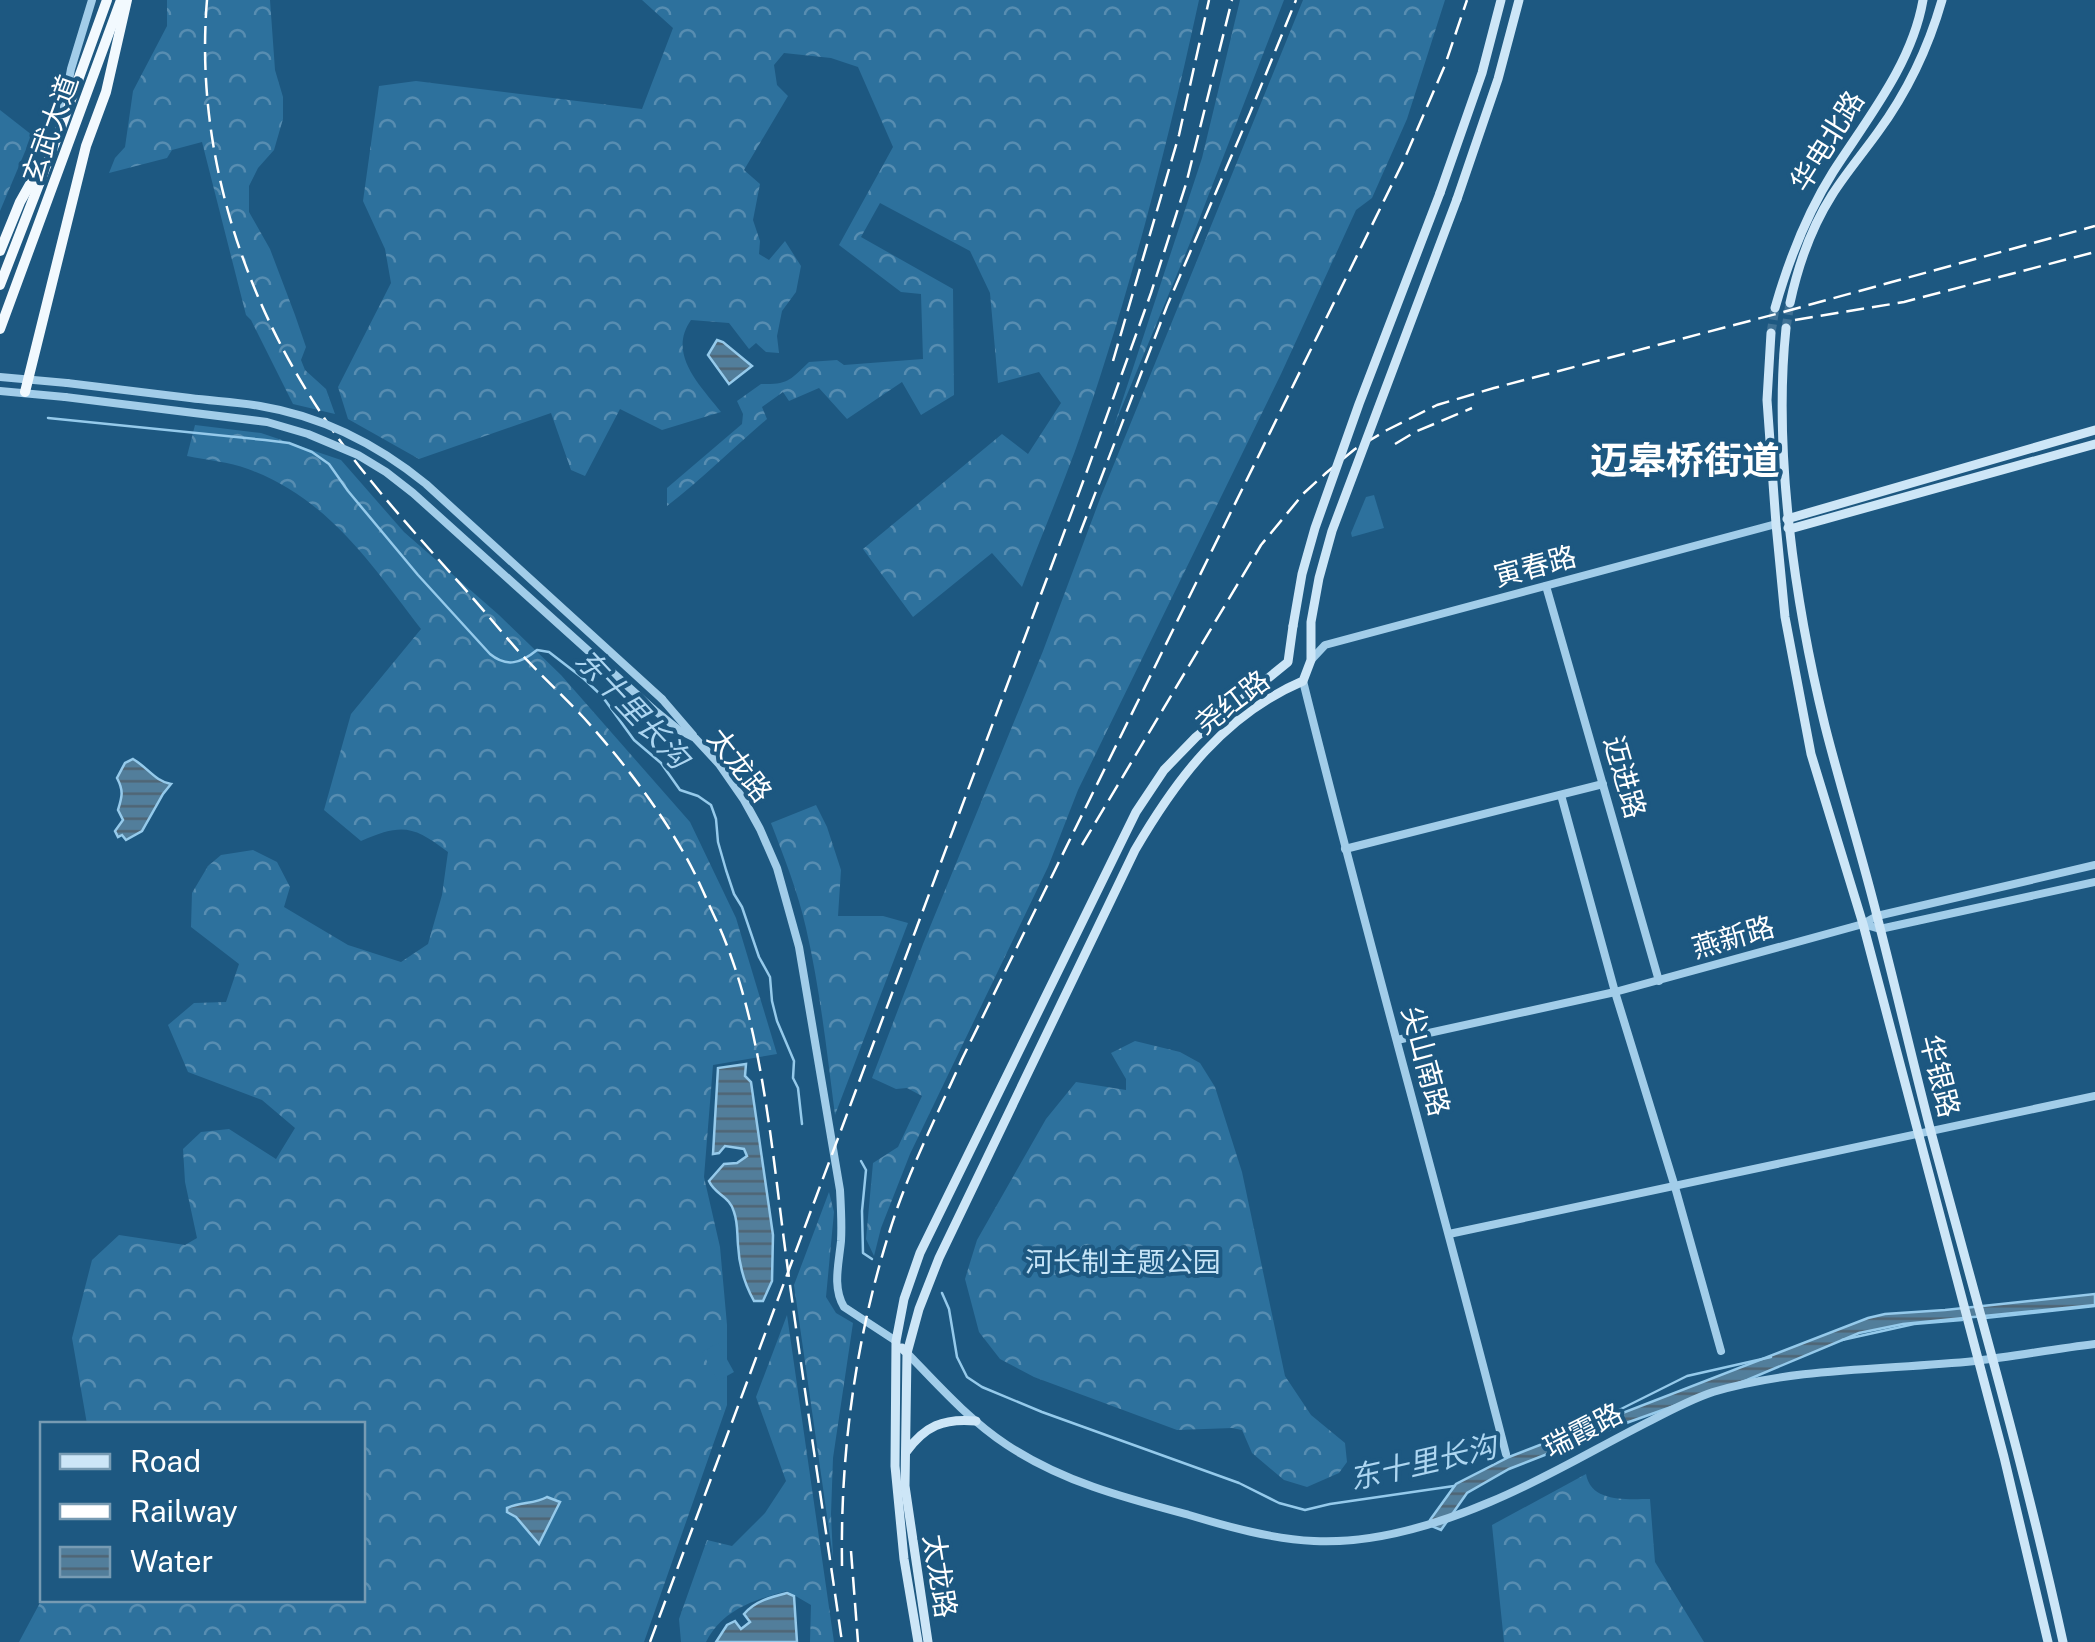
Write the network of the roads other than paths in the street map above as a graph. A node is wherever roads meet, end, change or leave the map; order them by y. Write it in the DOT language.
graph roads {
  1 [pos="92,0"];
  2 [pos="107,0"];
  3 [pos="124,0"];
  4 [pos="1501,0"];
  5 [pos="1518,0"];
  6 [pos="1923,0"];
  7 [pos="1942,0"];
  8 [pos="60,130"];
  9 [pos="0,251"];
  10 [pos="0,285"];
  11 [pos="1790,304"];
  12 [pos="1775,308"];
  13 [pos="1786,328"];
  14 [pos="0,329"];
  15 [pos="1771,332"];
  16 [pos="0,377"];
  17 [pos="29,379"];
  18 [pos="0,391"];
  19 [pos="26,392"];
  20 [pos="2095,430"];
  21 [pos="2095,444"];
  22 [pos="1776,524"];
  23 [pos="1790,524"];
  24 [pos="1546,586"];
  25 [pos="1311,660"];
  26 [pos="1303,681"];
  27 [pos="695,738"];
  28 [pos="1603,784"];
  29 [pos="1561,795"];
  30 [pos="1345,850"];
  31 [pos="2095,865"];
  32 [pos="2095,882"];
  33 [pos="1877,916"];
  34 [pos="1863,924"];
  35 [pos="1880,929"];
  36 [pos="1659,981"];
  37 [pos="1615,992"];
  38 [pos="1398,1040"];
  39 [pos="2095,1096"];
  40 [pos="1932,1133"];
  41 [pos="1920,1136"];
  42 [pos="1675,1188"];
  43 [pos="1449,1234"];
  44 [pos="896,1341"];
  45 [pos="2095,1344"];
  46 [pos="1721,1351"];
  47 [pos="907,1353"];
  48 [pos="1994,1357"];
  49 [pos="1978,1360"];
  50 [pos="976,1421"];
  51 [pos="904,1454"];
  52 [pos="1506,1454"];
  53 [pos="918,1642"];
  54 [pos="928,1642"];
  55 [pos="2048,1642"];
  56 [pos="2062,1642"];
  1 -- 8 [label="street"];
  2 -- 8 [label="highway, 玄武大道"];
  3 -- 14 [label="highway, 玄武大道"];
  3 -- 17 [label="highway"];
  4 -- 44 [label="main road, 尧红路, bridge"];
  5 -- 25 [label="main road, 尧红路, bridge"];
  6 -- 12 [label="main road, 华电北路"];
  7 -- 11 [label="main road, 华电北路"];
  8 -- 9 [label="highway"];
  8 -- 10 [label="highway, 玄武大道"];
  13 -- 23 [label="main road"];
  15 -- 22 [label="main road"];
  16 -- 17 [label="street"];
  17 -- 19 [label="highway"];
  17 -- 27 [label="street, bridge"];
  18 -- 19 [label="street, 太龙路"];
  19 -- 27 [label="street, 太龙路, bridge"];
  20 -- 23 [label="main road"];
  21 -- 23 [label="main road"];
  22 -- 23 [label="main road"];
  22 -- 24 [label="street, 寅春路"];
  22 -- 34 [label="main road, 华银路"];
  23 -- 33 [label="main road, 华银路"];
  24 -- 25 [label="street, 寅春路"];
  24 -- 28 [label="street, 迈进路"];
  25 -- 26 [label="main road, 尧红路, bridge"];
  26 -- 30 [label="street, 尖山南路"];
  26 -- 47 [label="main road, 尧红路, bridge"];
  27 -- 44 [label="street, 太龙路"];
  28 -- 29 [label="street"];
  28 -- 36 [label="street, 迈进路"];
  29 -- 30 [label="street"];
  29 -- 37 [label="street"];
  30 -- 38 [label="street, 尖山南路"];
  31 -- 33 [label="street, 燕新路"];
  32 -- 35 [label="street"];
  33 -- 34 [label="street, 燕新路"];
  33 -- 35 [label="main road, 华银路"];
  34 -- 35 [label="street"];
  34 -- 36 [label="street, 燕新路"];
  34 -- 41 [label="main road, 华银路"];
  35 -- 40 [label="main road, 华银路"];
  36 -- 37 [label="street, 燕新路"];
  37 -- 38 [label="street, 燕新路"];
  37 -- 42 [label="street"];
  38 -- 43 [label="street, 尖山南路"];
  39 -- 40 [label="street"];
  40 -- 41 [label="street"];
  40 -- 48 [label="main road, 华银路"];
  41 -- 42 [label="street"];
  41 -- 49 [label="main road, 华银路"];
  42 -- 43 [label="street"];
  42 -- 46 [label="street"];
  43 -- 52 [label="street, 尖山南路"];
  44 -- 47 [label="main road, 太龙路"];
  44 -- 53 [label="main road, 太龙路"];
  45 -- 48 [label="street, 瑞霞路"];
  47 -- 50 [label="street, 瑞霞路"];
  47 -- 51 [label="main road, 太龙路"];
  48 -- 49 [label="street, 瑞霞路"];
  48 -- 56 [label="main road, 华银路"];
  49 -- 50 [label="street, 瑞霞路"];
  49 -- 55 [label="main road, 华银路"];
  50 -- 51 [label="main road"];
  51 -- 54 [label="main road, 太龙路"];
}
